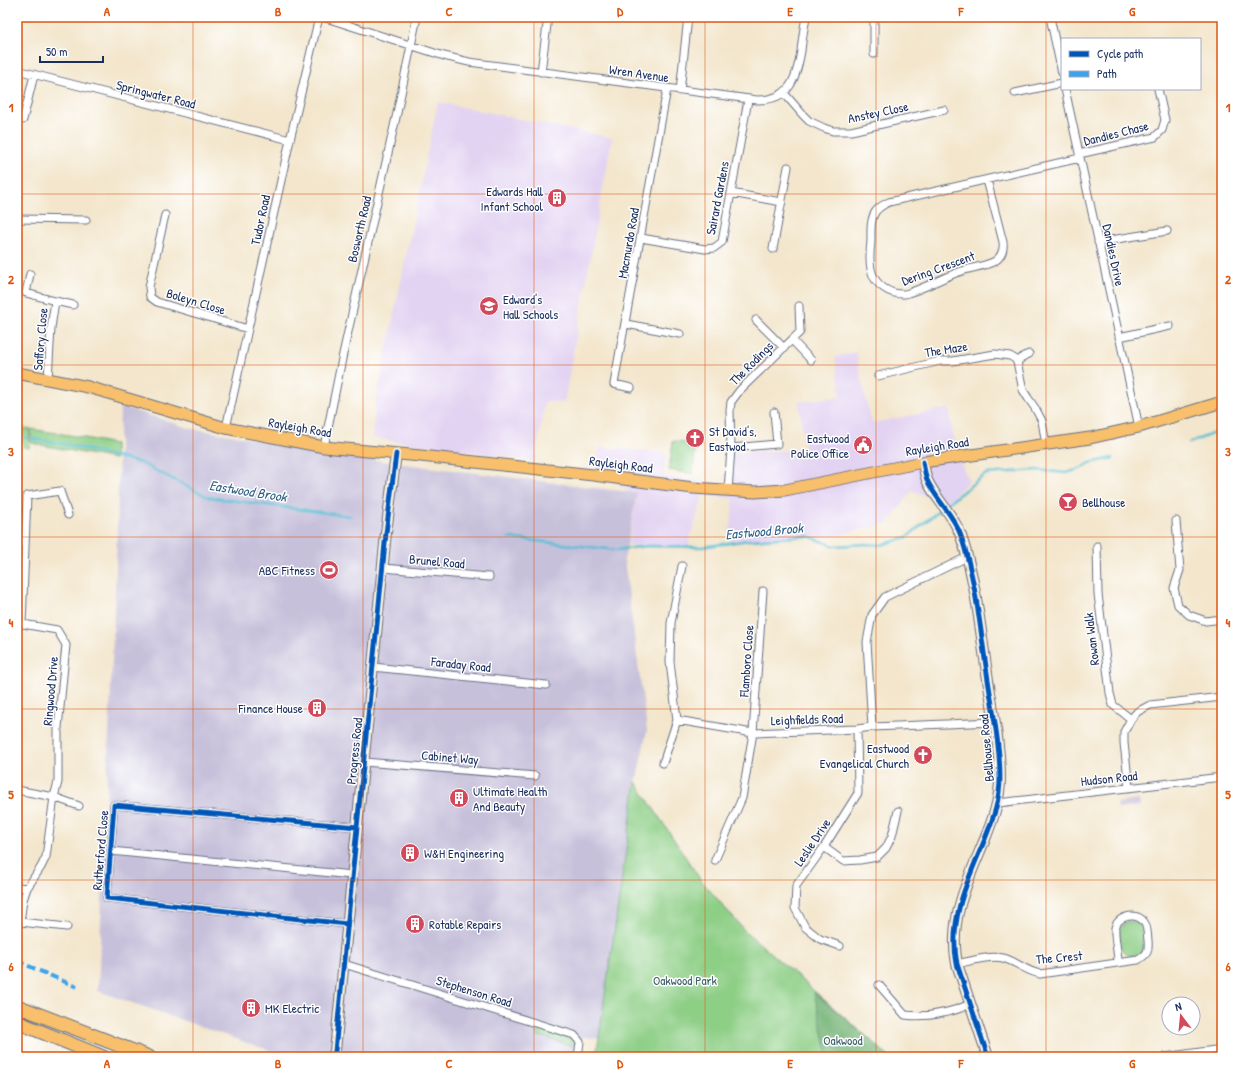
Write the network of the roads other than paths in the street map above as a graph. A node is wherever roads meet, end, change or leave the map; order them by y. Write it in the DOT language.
graph roads {
  1 [pos="319,17"];
  2 [pos="323,17"];
  3 [pos="417,17"];
  4 [pos="548,17"];
  5 [pos="688,17"];
  6 [pos="806,17"];
  7 [pos="874,17"];
  8 [pos="1050,17"];
  9 [pos="412,45"];
  10 [pos="874,54"];
  11 [pos="1061,68"];
  12 [pos="17,70"];
  13 [pos="541,72"];
  14 [pos="34,75"];
  15 [pos="1061,83"];
  16 [pos="667,89"];
  17 [pos="1065,90"];
  18 [pos="1158,90"];
  19 [pos="680,91"];
  20 [pos="784,93"];
  21 [pos="1015,93"];
  22 [pos="748,100"];
  23 [pos="944,110"];
  24 [pos="23,120"];
  25 [pos="290,140"];
  26 [pos="1080,156"];
  27 [pos="788,167"];
  28 [pos="987,180"];
  29 [pos="731,193"];
  30 [pos="782,202"];
  31 [pos="165,215"];
  32 [pos="17,219"];
  33 [pos="86,220"];
  34 [pos="1167,231"];
  35 [pos="641,238"];
  36 [pos="1098,242"];
  37 [pos="773,250"];
  38 [pos="30,274"];
  39 [pos="55,302"];
  40 [pos="73,305"];
  41 [pos="799,306"];
  42 [pos="756,320"];
  43 [pos="626,324"];
  44 [pos="1170,326"];
  45 [pos="248,329"];
  46 [pos="680,334"];
  47 [pos="1120,337"];
  48 [pos="792,340"];
  49 [pos="784,348"];
  50 [pos="1029,354"];
  51 [pos="811,360"];
  52 [pos="1017,362"];
  53 [pos="17,373"];
  54 [pos="878,376"];
  55 [pos="48,378"];
  56 [pos="631,388"];
  57 [pos="1222,402"];
  58 [pos="774,412"];
  59 [pos="1139,427"];
  60 [pos="226,428"];
  61 [pos="1046,445"];
  62 [pos="324,447"];
  63 [pos="731,448"];
  64 [pos="396,454"];
  65 [pos="923,462"];
  66 [pos="728,491"];
  67 [pos="68,515"];
  68 [pos="1176,521"];
  69 [pos="1097,546"];
  70 [pos="967,557"];
  71 [pos="682,566"];
  72 [pos="383,568"];
  73 [pos="489,578"];
  74 [pos="763,591"];
  75 [pos="1222,619"];
  76 [pos="19,624"];
  77 [pos="373,667"];
  78 [pos="546,685"];
  79 [pos="1222,697"];
  80 [pos="677,720"];
  81 [pos="1131,720"];
  82 [pos="995,722"];
  83 [pos="872,728"];
  84 [pos="857,729"];
  85 [pos="753,733"];
  86 [pos="364,762"];
  87 [pos="663,762"];
  88 [pos="535,776"];
  89 [pos="1222,777"];
  90 [pos="1129,788"];
  91 [pos="17,790"];
  92 [pos="54,797"];
  93 [pos="998,803"];
  94 [pos="79,806"];
  95 [pos="898,811"];
  96 [pos="357,827"];
  97 [pos="824,847"];
  98 [pos="111,851"];
  99 [pos="715,860"];
  100 [pos="352,875"];
  101 [pos="17,887"];
  102 [pos="27,888"];
  103 [pos="348,924"];
  104 [pos="67,926"];
  105 [pos="840,946"];
  106 [pos="1118,962"];
  107 [pos="344,964"];
  108 [pos="957,964"];
  109 [pos="879,985"];
  110 [pos="971,1004"];
  111 [pos="17,1006"];
  112 [pos="17,1022"];
  113 [pos="1219,1052"];
  114 [pos="336,1056"];
  115 [pos="103,1057"];
  116 [pos="149,1057"];
  117 [pos="578,1057"];
  118 [pos="988,1057"];
  119 [pos="1165,1057"];
  1 -- 25 [label="street, Tudor Road"];
  2 -- 9 [label="street, Wren Avenue"];
  3 -- 9 [label="street, Bosworth Road"];
  4 -- 13 [label="street"];
  5 -- 19 [label="street"];
  6 -- 20 [label="street"];
  7 -- 10 [label="street"];
  8 -- 11 [label="street"];
  9 -- 13 [label="street, Wren Avenue"];
  9 -- 62 [label="street, Bosworth Road"];
  12 -- 14 [label="street, Springwater Road"];
  13 -- 16 [label="street, Wren Avenue"];
  14 -- 24 [label="street"];
  14 -- 25 [label="street, Springwater Road"];
  15 -- 21 [label="street"];
  16 -- 19 [label="street, Wren Avenue"];
  16 -- 35 [label="street, Macmurdo Road"];
  17 -- 26 [label="street, Dandies Drive"];
  18 -- 26 [label="street, Dandies Chase"];
  19 -- 22 [label="street, Wren Avenue"];
  20 -- 22 [label="street, Wren Avenue"];
  20 -- 23 [label="street, Anstey Close"];
  22 -- 29 [label="street, Sairard Gardens"];
  25 -- 45 [label="street, Tudor Road"];
  26 -- 28 [label="street, Dering Crescent"];
  26 -- 36 [label="street, Dandies Drive"];
  27 -- 30 [label="street"];
  28 -- 28 [label="street, Dering Crescent"];
  29 -- 30 [label="street"];
  29 -- 35 [label="street, Sairard Gardens"];
  30 -- 37 [label="street"];
  31 -- 45 [label="street, Boleyn Close"];
  32 -- 33 [label="street"];
  34 -- 36 [label="street"];
  35 -- 43 [label="street, Macmurdo Road"];
  36 -- 47 [label="street, Dandies Drive"];
  38 -- 39 [label="street, Saffory Close"];
  39 -- 40 [label="street, Saffory Close"];
  39 -- 55 [label="street, Saffory Close"];
  41 -- 48 [label="street, The Rodings"];
  42 -- 49 [label="street, The Rodings"];
  43 -- 46 [label="street"];
  43 -- 56 [label="street, Macmurdo Road"];
  44 -- 47 [label="street"];
  45 -- 60 [label="street, Tudor Road"];
  47 -- 59 [label="street, Dandies Drive"];
  48 -- 49 [label="street, The Rodings"];
  48 -- 51 [label="street, The Rodings"];
  49 -- 63 [label="street, The Rodings"];
  50 -- 52 [label="street"];
  52 -- 54 [label="street, The Maze"];
  52 -- 61 [label="street"];
  53 -- 55 [label="main road, Rayleigh Road"];
  55 -- 60 [label="main road, Rayleigh Road"];
  57 -- 59 [label="main road, Rayleigh Road"];
  58 -- 63 [label="street"];
  59 -- 61 [label="main road, Rayleigh Road"];
  60 -- 62 [label="main road, Rayleigh Road"];
  61 -- 65 [label="main road, Rayleigh Road"];
  62 -- 64 [label="main road, Rayleigh Road"];
  63 -- 66 [label="street, The Rodings"];
  64 -- 66 [label="main road, Rayleigh Road"];
  64 -- 72 [label="street, Progress Road"];
  65 -- 66 [label="main road, Rayleigh Road"];
  65 -- 70 [label="street, Bellhouse Road"];
  67 -- 76 [label="street"];
  68 -- 75 [label="street"];
  69 -- 81 [label="street, Rowan Walk"];
  70 -- 82 [label="street, Bellhouse Road"];
  70 -- 83 [label="street"];
  71 -- 80 [label="street"];
  72 -- 73 [label="street, Brunel Road"];
  72 -- 77 [label="street, Progress Road"];
  74 -- 85 [label="street, Flamboro Close"];
  76 -- 92 [label="street, Ringwood Drive"];
  77 -- 78 [label="street, Faraday Road"];
  77 -- 86 [label="street, Progress Road"];
  79 -- 81 [label="street"];
  80 -- 85 [label="street"];
  80 -- 87 [label="street"];
  81 -- 90 [label="street"];
  82 -- 83 [label="street, Leighfields Road"];
  82 -- 93 [label="street, Bellhouse Road"];
  83 -- 84 [label="street, Leighfields Road"];
  84 -- 85 [label="street, Leighfields Road"];
  84 -- 97 [label="street, Leslie Drive"];
  85 -- 99 [label="street, Leighfields Road"];
  86 -- 88 [label="street, Cabinet Way"];
  86 -- 96 [label="street, Progress Road"];
  89 -- 90 [label="street, Hudson Road"];
  90 -- 93 [label="street, Hudson Road"];
  91 -- 92 [label="street"];
  92 -- 94 [label="street"];
  92 -- 102 [label="street, Ringwood Drive"];
  93 -- 108 [label="street, Bellhouse Road"];
  95 -- 97 [label="street"];
  96 -- 98 [label="street, Rutherford Close"];
  96 -- 100 [label="street, Progress Road"];
  97 -- 105 [label="street, Leslie Drive"];
  98 -- 100 [label="street, Rutherford Close"];
  98 -- 103 [label="street, Rutherford Close"];
  100 -- 103 [label="street, Progress Road"];
  101 -- 102 [label="street"];
  102 -- 104 [label="street, Ringwood Drive"];
  103 -- 107 [label="street, Progress Road"];
  106 -- 106 [label="street, The Crest"];
  106 -- 108 [label="street, The Crest"];
  107 -- 114 [label="street, Progress Road"];
  107 -- 117 [label="street, Stephenson Road"];
  108 -- 110 [label="street, Bellhouse Road"];
  109 -- 110 [label="street"];
  110 -- 118 [label="street, Bellhouse Road"];
  111 -- 116 [label="highway"];
  112 -- 115 [label="highway"];
  113 -- 119 [label="street"];
}
